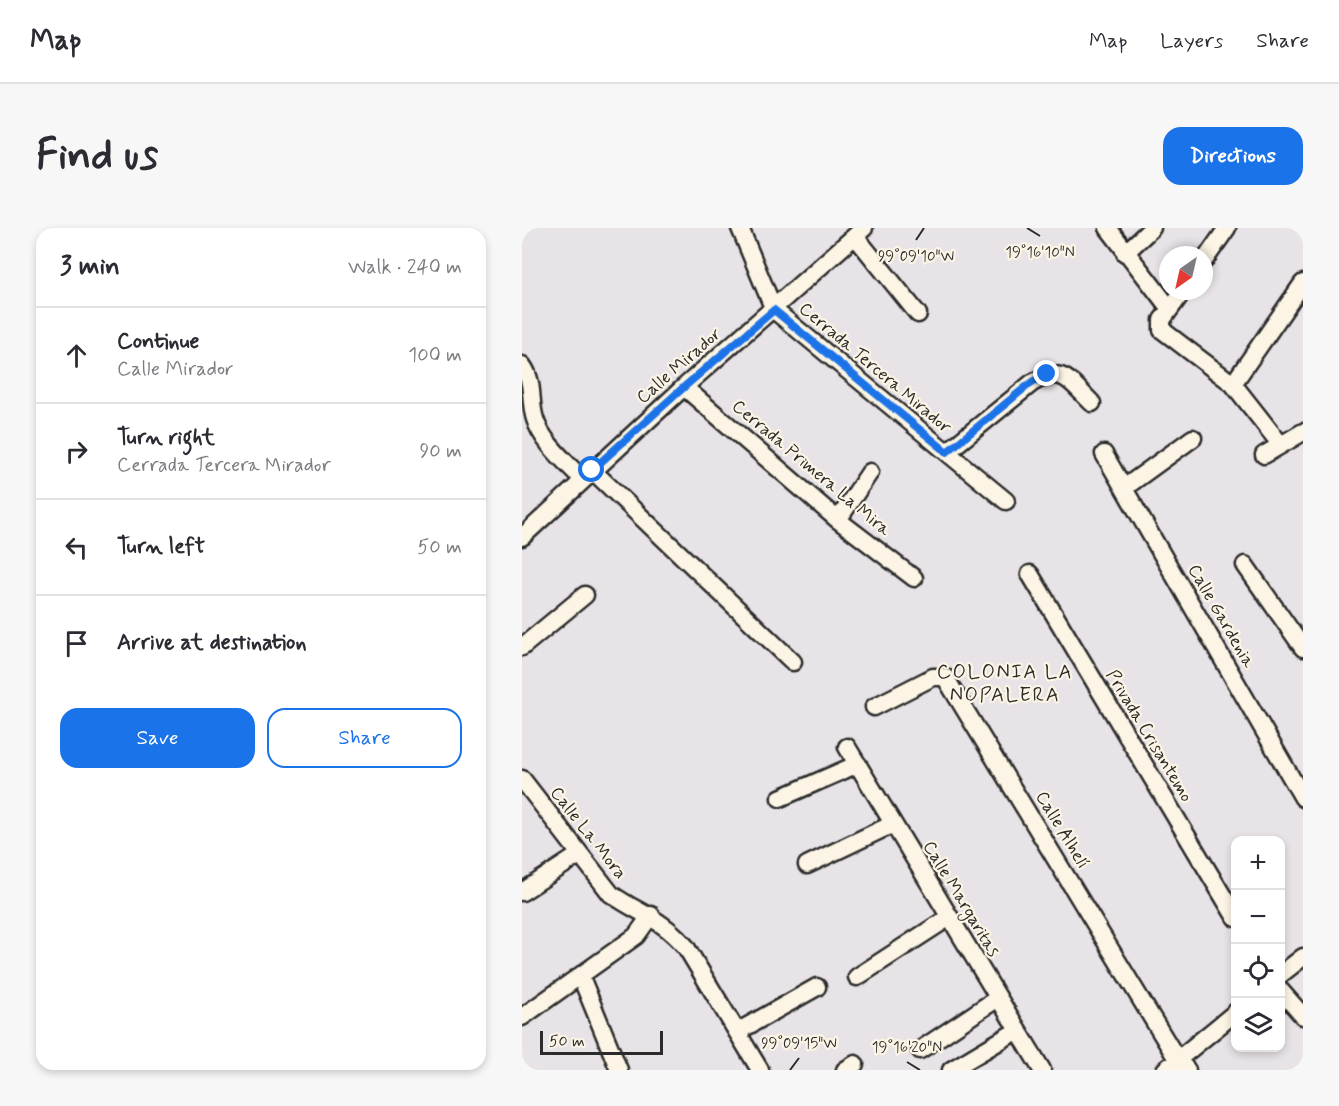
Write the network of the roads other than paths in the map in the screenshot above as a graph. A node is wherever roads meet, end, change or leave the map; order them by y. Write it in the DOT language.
graph roads {
  1 [pos="740,228"];
  2 [pos="1108,228"];
  3 [pos="1152,228"];
  4 [pos="1227,228"];
  5 [pos="860,232"];
  6 [pos="1213,248"];
  7 [pos="1125,253"];
  8 [pos="1303,283"];
  9 [pos="1176,300"];
  10 [pos="1170,309"];
  11 [pos="774,310"];
  12 [pos="918,314"];
  13 [pos="522,365"];
  14 [pos="1233,384"];
  15 [pos="684,387"];
  16 [pos="1092,403"];
  17 [pos="1303,432"];
  18 [pos="1193,438"];
  19 [pos="1281,445"];
  20 [pos="947,452"];
  21 [pos="1104,453"];
  22 [pos="1264,455"];
  23 [pos="870,472"];
  24 [pos="587,475"];
  25 [pos="1124,488"];
  26 [pos="1006,501"];
  27 [pos="838,520"];
  28 [pos="522,537"];
  29 [pos="1245,565"];
  30 [pos="1030,574"];
  31 [pos="914,578"];
  32 [pos="585,595"];
  33 [pos="522,646"];
  34 [pos="1303,648"];
  35 [pos="793,662"];
  36 [pos="874,707"];
  37 [pos="848,747"];
  38 [pos="858,764"];
  39 [pos="522,779"];
  40 [pos="780,798"];
  41 [pos="1303,798"];
  42 [pos="893,824"];
  43 [pos="579,855"];
  44 [pos="807,865"];
  45 [pos="522,892"];
  46 [pos="1231,910"];
  47 [pos="651,915"];
  48 [pos="948,918"];
  49 [pos="1303,957"];
  50 [pos="1285,972"];
  51 [pos="581,976"];
  52 [pos="858,977"];
  53 [pos="817,987"];
  54 [pos="1285,995"];
  55 [pos="998,998"];
  56 [pos="1231,1016"];
  57 [pos="1303,1016"];
  58 [pos="522,1017"];
  59 [pos="1018,1030"];
  60 [pos="737,1032"];
  61 [pos="920,1050"];
  62 [pos="1176,1066"];
  63 [pos="619,1070"];
  64 [pos="760,1070"];
  65 [pos="951,1070"];
  66 [pos="1042,1070"];
  1 -- 11 [label="street"];
  2 -- 7 [label="street"];
  3 -- 7 [label="street"];
  4 -- 6 [label="street"];
  5 -- 11 [label="street, Calle Mirador"];
  5 -- 12 [label="street"];
  7 -- 10 [label="street"];
  8 -- 14 [label="street"];
  9 -- 10 [label="street"];
  10 -- 14 [label="street"];
  11 -- 15 [label="street, Calle Mirador"];
  11 -- 20 [label="street, Cerrada Tercera Mirador"];
  13 -- 24 [label="street"];
  14 -- 19 [label="street"];
  15 -- 24 [label="street, Calle Mirador"];
  15 -- 27 [label="street, Cerrada Primera La Mira"];
  16 -- 20 [label="street"];
  17 -- 19 [label="street"];
  18 -- 25 [label="street"];
  19 -- 22 [label="street"];
  20 -- 26 [label="street, Cerrada Tercera Mirador"];
  21 -- 25 [label="street, Calle Gardenia"];
  23 -- 27 [label="street"];
  24 -- 28 [label="street, Calle Mirador"];
  24 -- 35 [label="street"];
  25 -- 41 [label="street, Calle Gardenia"];
  27 -- 31 [label="street, Cerrada Primera La Mira"];
  29 -- 34 [label="street"];
  30 -- 46 [label="street, Privada Crisantemo"];
  32 -- 33 [label="street"];
  36 -- 62 [label="street, Calle Alhelí"];
  37 -- 38 [label="street, Calle Margaritas"];
  38 -- 40 [label="street"];
  38 -- 42 [label="street, Calle Margaritas"];
  39 -- 43 [label="street, Calle La Mora"];
  42 -- 44 [label="street"];
  42 -- 48 [label="street, Calle Margaritas"];
  43 -- 45 [label="street"];
  43 -- 47 [label="street, Calle La Mora"];
  47 -- 51 [label="street"];
  47 -- 60 [label="street, Calle La Mora"];
  48 -- 52 [label="street"];
  48 -- 55 [label="street, Calle Margaritas"];
  49 -- 50 [label="street"];
  51 -- 58 [label="street"];
  51 -- 63 [label="street"];
  53 -- 60 [label="street"];
  54 -- 57 [label="street"];
  55 -- 59 [label="street, Calle Margaritas"];
  55 -- 61 [label="street"];
  56 -- 62 [label="street"];
  59 -- 65 [label="street"];
  59 -- 66 [label="street, Calle Margaritas"];
  60 -- 64 [label="street, Calle La Mora"];
}
